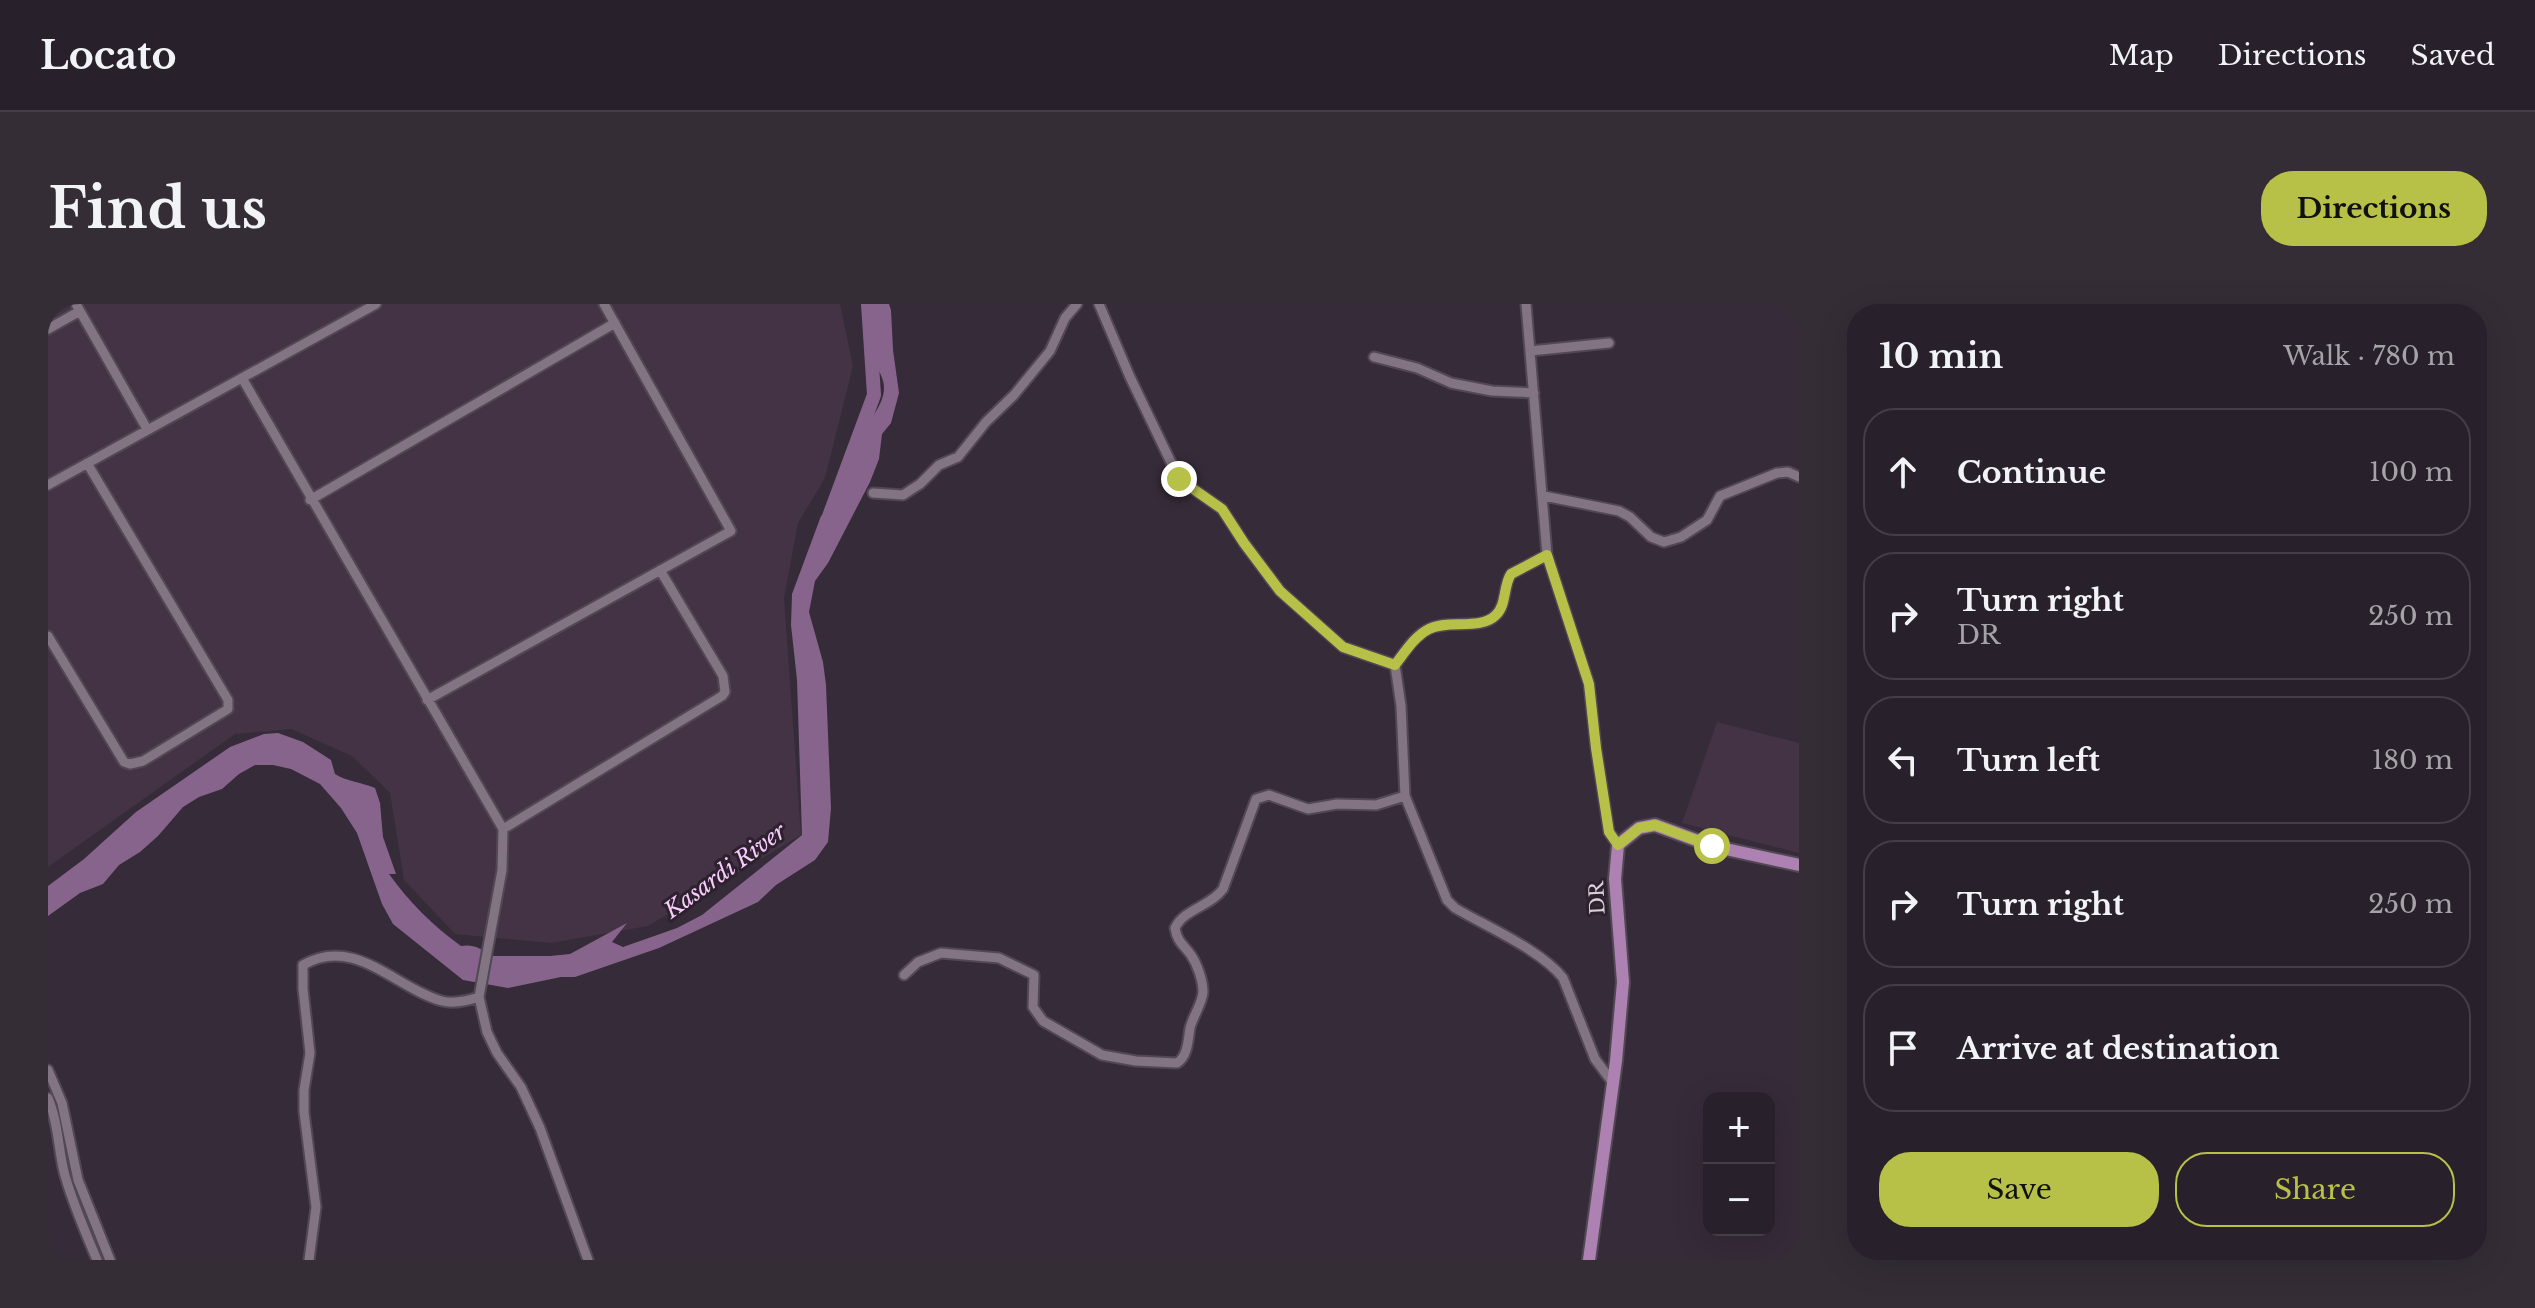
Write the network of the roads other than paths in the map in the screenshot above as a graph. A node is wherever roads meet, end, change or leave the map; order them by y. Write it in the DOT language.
graph roads {
  1 [pos="376,304"];
  2 [pos="604,304"];
  3 [pos="1077,304"];
  4 [pos="1099,304"];
  5 [pos="1526,304"];
  6 [pos="78,308"];
  7 [pos="615,323"];
  8 [pos="48,329"];
  9 [pos="1609,343"];
  10 [pos="1530,351"];
  11 [pos="1374,357"];
  12 [pos="242,378"];
  13 [pos="1534,393"];
  14 [pos="147,429"];
  15 [pos="87,463"];
  16 [pos="1799,477"];
  17 [pos="48,485"];
  18 [pos="873,493"];
  19 [pos="1544,496"];
  20 [pos="310,500"];
  21 [pos="1547,555"];
  22 [pos="660,570"];
  23 [pos="48,636"];
  24 [pos="1395,665"];
  25 [pos="427,700"];
  26 [pos="1405,796"];
  27 [pos="503,829"];
  28 [pos="1618,845"];
  29 [pos="1799,865"];
  30 [pos="904,975"];
  31 [pos="480,992"];
  32 [pos="48,1070"];
  33 [pos="1613,1083"];
  34 [pos="48,1098"];
  35 [pos="584,1258"];
  36 [pos="97,1260"];
  37 [pos="110,1260"];
  38 [pos="309,1260"];
  39 [pos="1589,1260"];
  1 -- 12 [label="street"];
  2 -- 7 [label="street"];
  3 -- 18 [label="street"];
  4 -- 24 [label="street"];
  5 -- 10 [label="street, DR"];
  6 -- 8 [label="street"];
  6 -- 14 [label="street"];
  7 -- 20 [label="street"];
  7 -- 22 [label="street"];
  9 -- 10 [label="street"];
  10 -- 13 [label="street, DR"];
  11 -- 13 [label="street"];
  12 -- 14 [label="street"];
  12 -- 20 [label="street"];
  13 -- 19 [label="street, DR"];
  14 -- 15 [label="street"];
  15 -- 17 [label="street"];
  15 -- 23 [label="street"];
  16 -- 19 [label="street"];
  19 -- 21 [label="street, DR"];
  20 -- 25 [label="street"];
  21 -- 24 [label="street"];
  21 -- 28 [label="street, DR"];
  22 -- 25 [label="street"];
  22 -- 27 [label="street"];
  24 -- 26 [label="street"];
  25 -- 27 [label="street"];
  26 -- 30 [label="street"];
  26 -- 33 [label="street"];
  27 -- 31 [label="street"];
  28 -- 29 [label="main road"];
  28 -- 33 [label="main road, DR"];
  31 -- 35 [label="street"];
  31 -- 38 [label="street"];
  32 -- 37 [label="street"];
  33 -- 39 [label="main road, DR"];
  34 -- 36 [label="street"];
}
